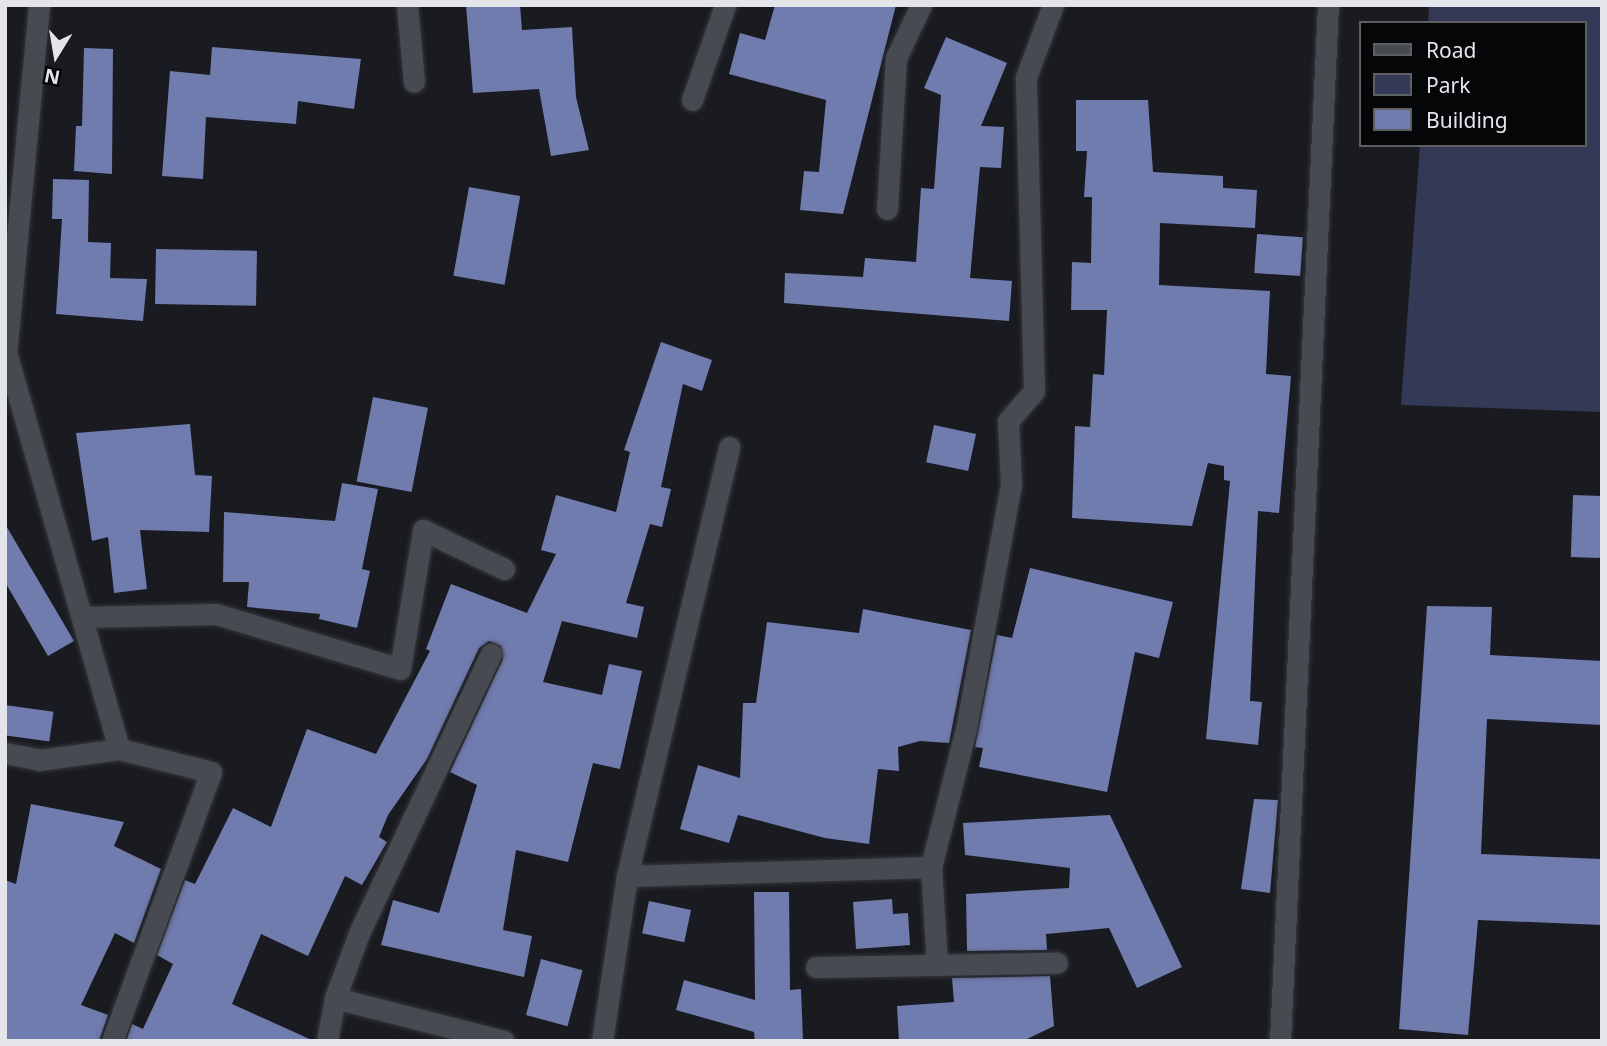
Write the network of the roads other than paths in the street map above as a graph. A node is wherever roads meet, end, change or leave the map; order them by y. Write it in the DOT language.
graph roads {
  1 [pos="39,5"];
  2 [pos="407,5"];
  3 [pos="725,5"];
  4 [pos="922,5"];
  5 [pos="1053,5"];
  6 [pos="1328,5"];
  7 [pos="414,82"];
  8 [pos="692,100"];
  9 [pos="887,209"];
  10 [pos="729,447"];
  11 [pos="503,569"];
  12 [pos="82,617"];
  13 [pos="491,654"];
  14 [pos="119,749"];
  15 [pos="5,753"];
  16 [pos="931,867"];
  17 [pos="627,876"];
  18 [pos="1057,963"];
  19 [pos="937,965"];
  20 [pos="816,967"];
  21 [pos="335,998"];
  22 [pos="112,1041"];
  23 [pos="327,1041"];
  24 [pos="504,1041"];
  25 [pos="602,1041"];
  26 [pos="1280,1041"];
  1 -- 12 [label="street"];
  2 -- 7 [label="street"];
  3 -- 8 [label="street"];
  4 -- 9 [label="street"];
  5 -- 16 [label="street"];
  6 -- 26 [label="street"];
  10 -- 17 [label="street"];
  11 -- 12 [label="street"];
  12 -- 14 [label="street"];
  13 -- 21 [label="street"];
  14 -- 15 [label="street"];
  14 -- 22 [label="street"];
  16 -- 17 [label="street"];
  16 -- 19 [label="street"];
  17 -- 25 [label="street"];
  18 -- 19 [label="street"];
  19 -- 20 [label="street"];
  21 -- 23 [label="street"];
  21 -- 24 [label="street"];
}
